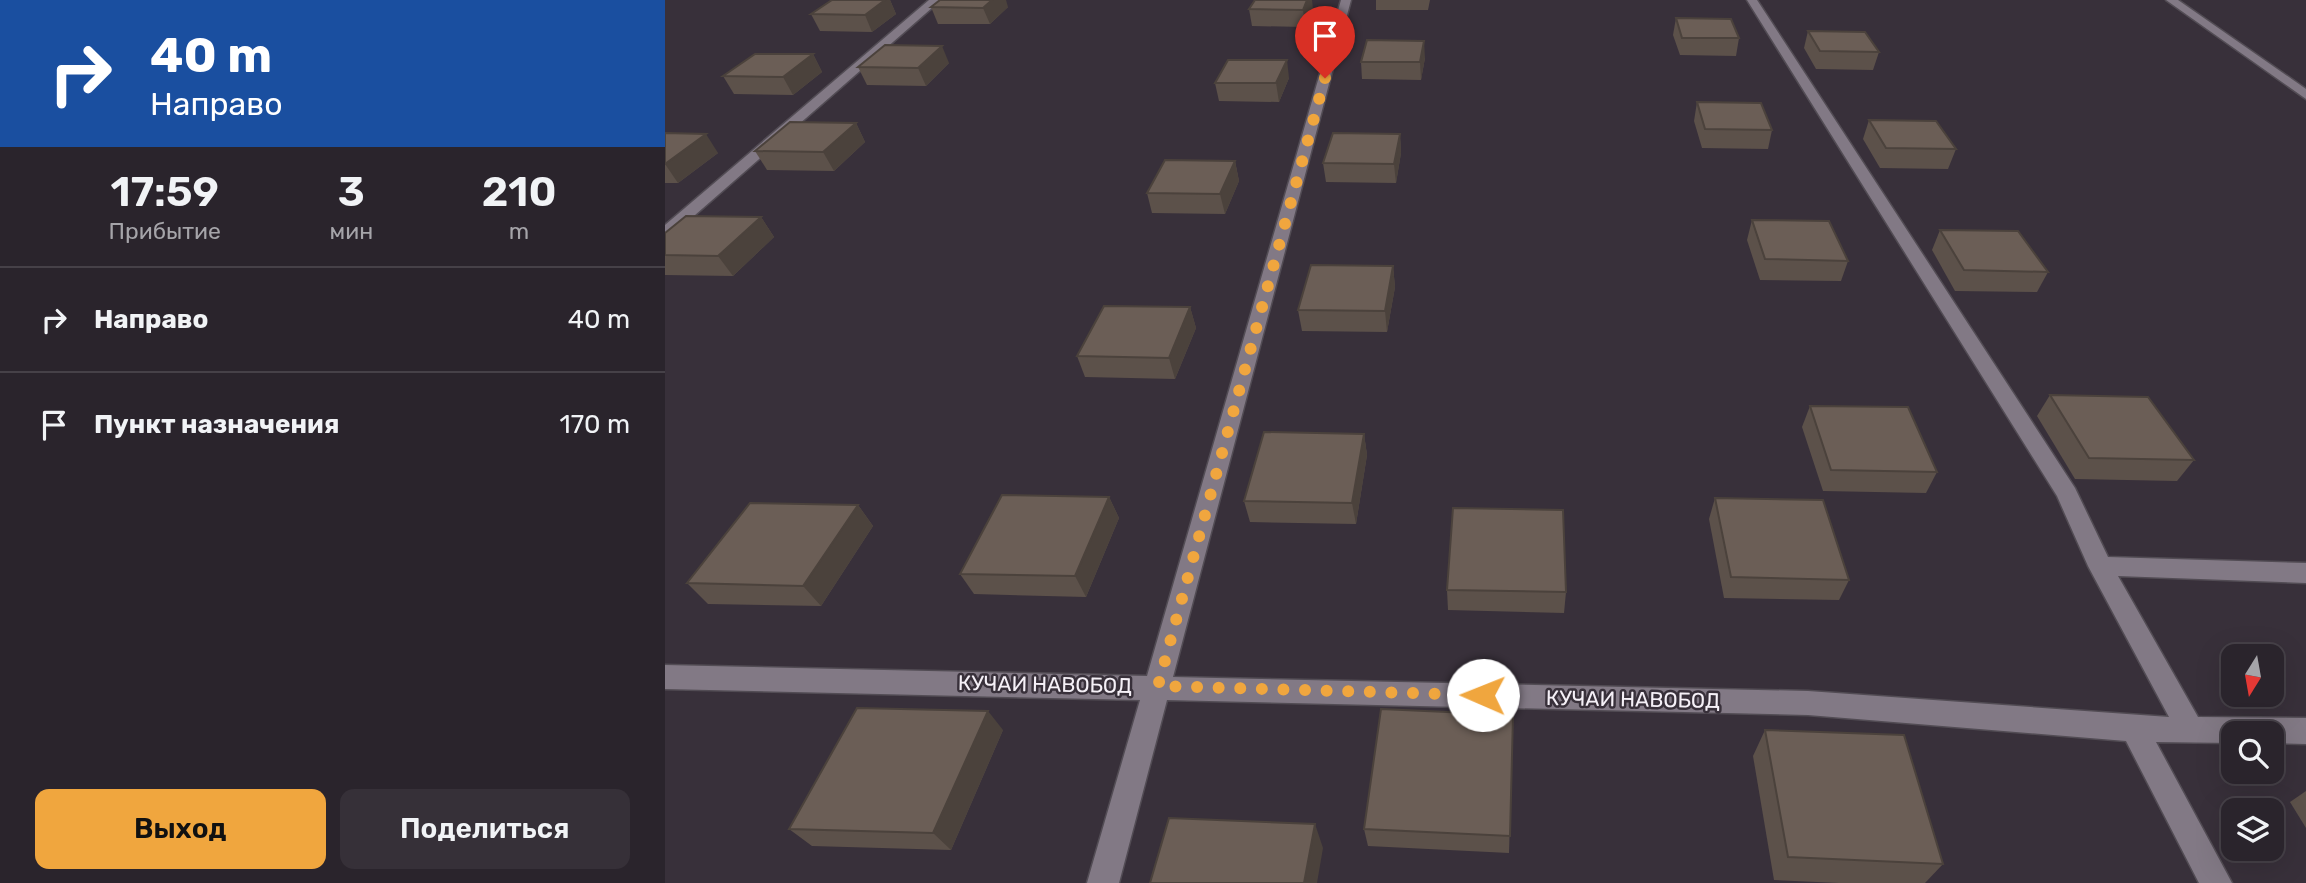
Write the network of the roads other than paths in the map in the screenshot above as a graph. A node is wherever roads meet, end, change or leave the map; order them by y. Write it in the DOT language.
graph roads {
  1 [pos="936,0"];
  2 [pos="1346,0"];
  3 [pos="1752,0"];
  4 [pos="2171,0"];
  5 [pos="2306,95"];
  6 [pos="665,233"];
  7 [pos="2100,566"];
  8 [pos="2306,573"];
  9 [pos="665,677"];
  10 [pos="1158,686"];
  11 [pos="2134,729"];
  12 [pos="2191,731"];
  13 [pos="2306,731"];
  14 [pos="1103,883"];
  15 [pos="2216,883"];
  1 -- 6 [label="street"];
  2 -- 10 [label="street"];
  3 -- 7 [label="street"];
  4 -- 5 [label="street"];
  7 -- 8 [label="street"];
  7 -- 12 [label="street"];
  9 -- 10 [label="street, КУЧАИ НАВОБОД"];
  10 -- 11 [label="street, КУЧАИ НАВОБОД"];
  10 -- 14 [label="street"];
  11 -- 12 [label="street, КУЧАИ НАВОБОД"];
  11 -- 15 [label="street"];
  12 -- 13 [label="street, КУЧАИ НАВОБОД"];
}
